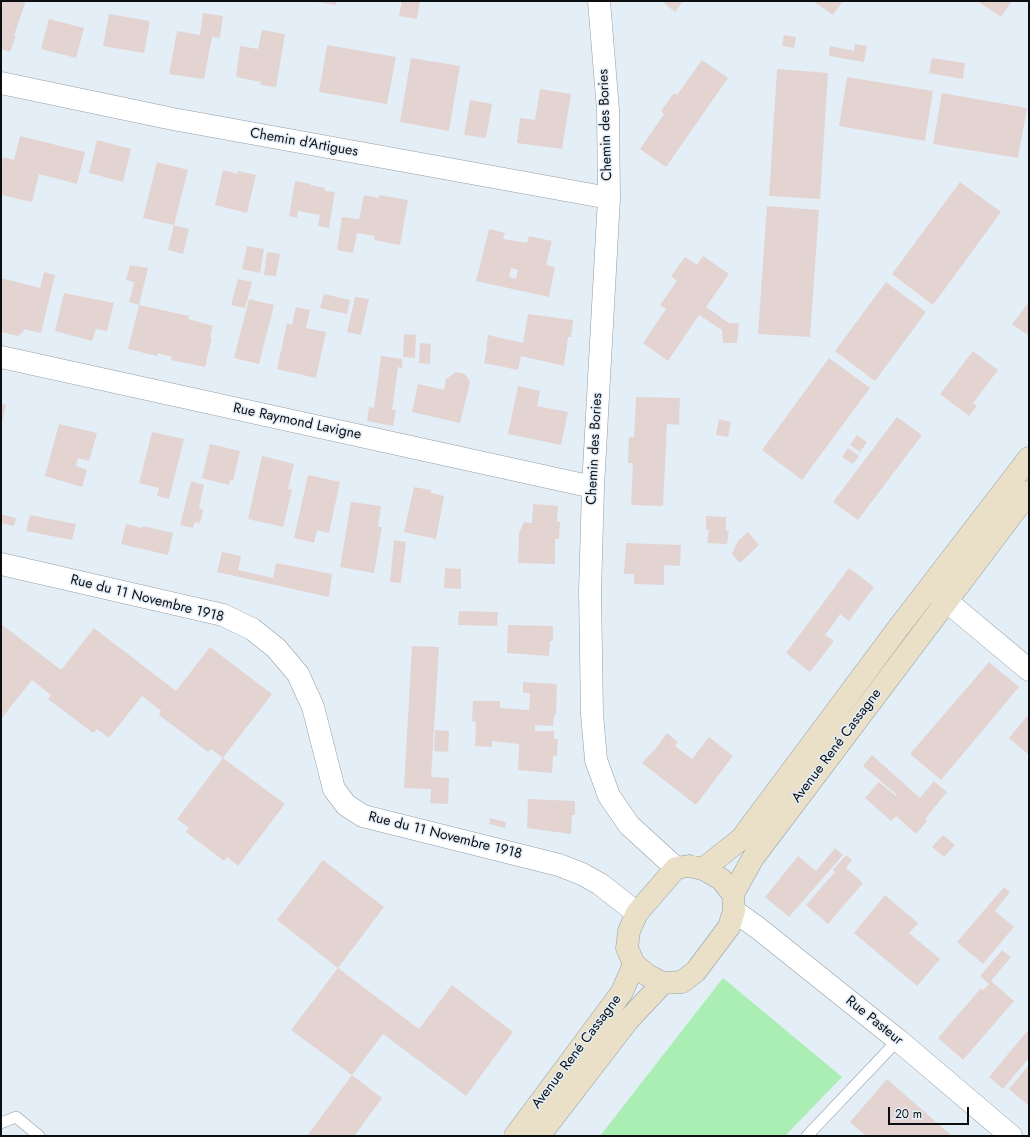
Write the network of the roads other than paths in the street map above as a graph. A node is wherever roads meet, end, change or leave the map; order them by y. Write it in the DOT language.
graph roads {
  1 [pos="599,1"];
  2 [pos="1,83"];
  3 [pos="608,198"];
  4 [pos="1,357"];
  5 [pos="1029,458"];
  6 [pos="593,487"];
  7 [pos="1029,492"];
  8 [pos="1,564"];
  9 [pos="938,594"];
  10 [pos="1029,670"];
  11 [pos="676,868"];
  12 [pos="703,869"];
  13 [pos="733,903"];
  14 [pos="637,913"];
  15 [pos="634,964"];
  16 [pos="663,983"];
  17 [pos="898,1040"];
  18 [pos="1,1122"];
  19 [pos="39,1136"];
  20 [pos="515,1136"];
  21 [pos="539,1136"];
  22 [pos="807,1136"];
  23 [pos="1011,1136"];
  1 -- 3 [label="street, Chemin des Bories"];
  2 -- 3 [label="street, Chemin d'Artigues"];
  3 -- 6 [label="street, Chemin des Bories"];
  4 -- 6 [label="street, Rue Raymond Lavigne"];
  5 -- 9 [label="main road, Avenue René Cassagne"];
  6 -- 11 [label="street, Chemin des Bories"];
  7 -- 9 [label="main road, Avenue René Cassagne"];
  8 -- 14 [label="street, Rue du 11 Novembre 1918"];
  9 -- 10 [label="street"];
  9 -- 12 [label="main road, Avenue René Cassagne"];
  9 -- 13 [label="main road, Avenue René Cassagne"];
  11 -- 12 [label="main road"];
  11 -- 14 [label="main road"];
  12 -- 13 [label="main road"];
  13 -- 16 [label="main road"];
  13 -- 17 [label="street, Rue Pasteur"];
  14 -- 15 [label="main road"];
  15 -- 16 [label="main road"];
  15 -- 20 [label="main road, Avenue René Cassagne"];
  16 -- 21 [label="main road, Avenue René Cassagne"];
  17 -- 22 [label="lane"];
  17 -- 23 [label="street, Rue Pasteur"];
  18 -- 19 [label="lane"];
}
